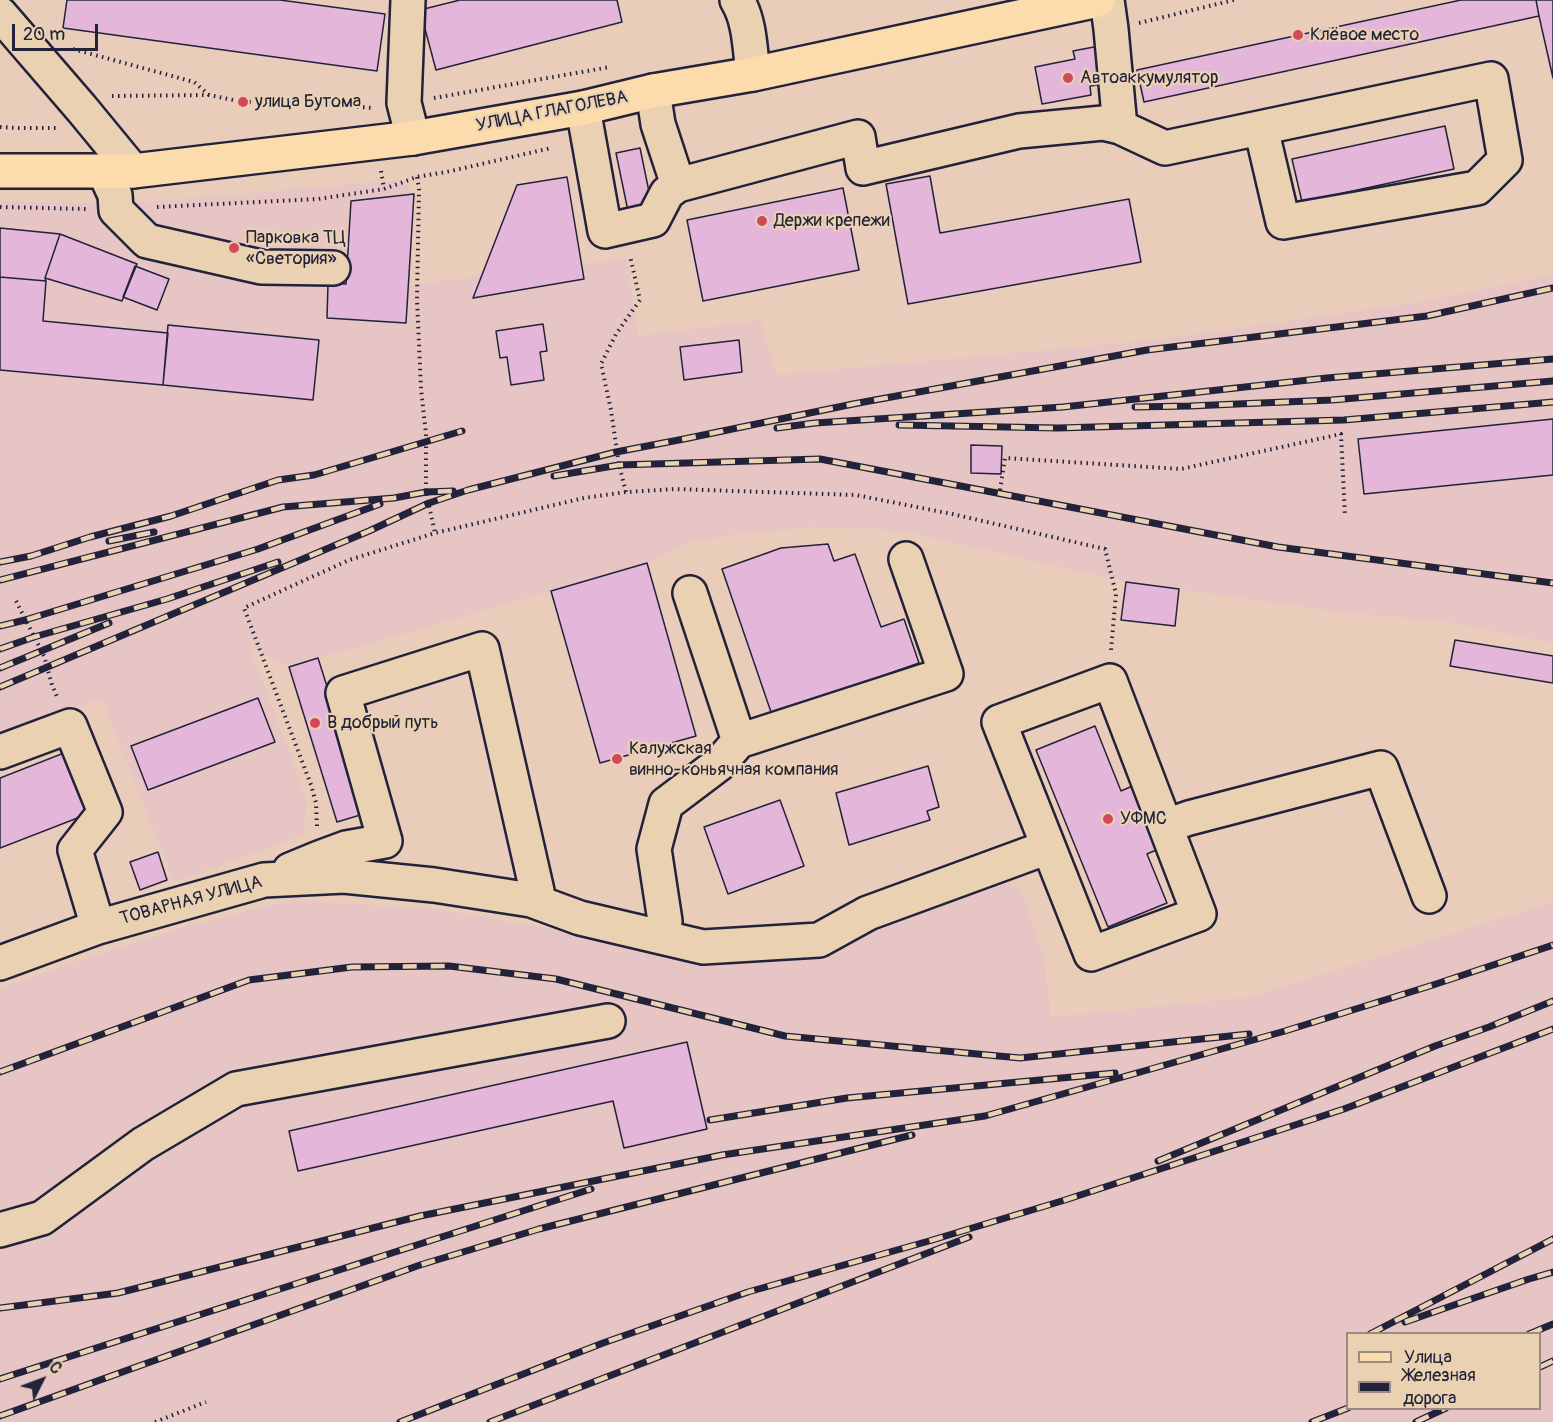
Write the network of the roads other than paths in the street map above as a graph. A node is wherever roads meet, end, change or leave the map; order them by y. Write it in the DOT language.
graph roads {
  1 [pos="16,0"];
  2 [pos="408,0"];
  3 [pos="737,0"];
  4 [pos="1092,1"];
  5 [pos="0,14"];
  6 [pos="753,74"];
  7 [pos="653,91"];
  8 [pos="583,108"];
  9 [pos="1120,126"];
  10 [pos="1261,128"];
  11 [pos="413,138"];
  12 [pos="0,171"];
  13 [pos="119,171"];
  14 [pos="678,185"];
  15 [pos="333,268"];
  16 [pos="906,559"];
  17 [pos="690,593"];
  18 [pos="739,741"];
  19 [pos="0,752"];
  20 [pos="1166,826"];
  21 [pos="1048,847"];
  22 [pos="264,880"];
  23 [pos="1429,896"];
  24 [pos="531,900"];
  25 [pos="98,927"];
  26 [pos="664,937"];
  27 [pos="0,963"];
  28 [pos="608,1021"];
  29 [pos="0,1230"];
  1 -- 5 [label="street"];
  2 -- 11 [label="street"];
  3 -- 6 [label="street"];
  4 -- 6 [label="main road, УЛИЦА ГЛАГОЛЕВА"];
  4 -- 9 [label="street"];
  5 -- 13 [label="street"];
  6 -- 7 [label="main road, УЛИЦА ГЛАГОЛЕВА"];
  7 -- 8 [label="main road, УЛИЦА ГЛАГОЛЕВА"];
  7 -- 14 [label="street"];
  8 -- 11 [label="main road, УЛИЦА ГЛАГОЛЕВА"];
  8 -- 14 [label="street"];
  9 -- 10 [label="street"];
  9 -- 14 [label="street"];
  10 -- 10 [label="street"];
  11 -- 13 [label="main road, УЛИЦА ГЛАГОЛЕВА"];
  12 -- 13 [label="main road, УЛИЦА ГЛАГОЛЕВА"];
  13 -- 15 [label="street"];
  16 -- 18 [label="street"];
  17 -- 18 [label="street"];
  18 -- 26 [label="street"];
  19 -- 25 [label="street"];
  20 -- 21 [label="street"];
  20 -- 21 [label="street"];
  20 -- 23 [label="street"];
  21 -- 26 [label="street, ТОВАРНАЯ УЛИЦА"];
  22 -- 24 [label="street, ТОВАРНАЯ УЛИЦА"];
  22 -- 24 [label="street"];
  22 -- 25 [label="street, ТОВАРНАЯ УЛИЦА"];
  24 -- 26 [label="street, ТОВАРНАЯ УЛИЦА"];
  25 -- 27 [label="street, ТОВАРНАЯ УЛИЦА"];
  28 -- 29 [label="street"];
}
